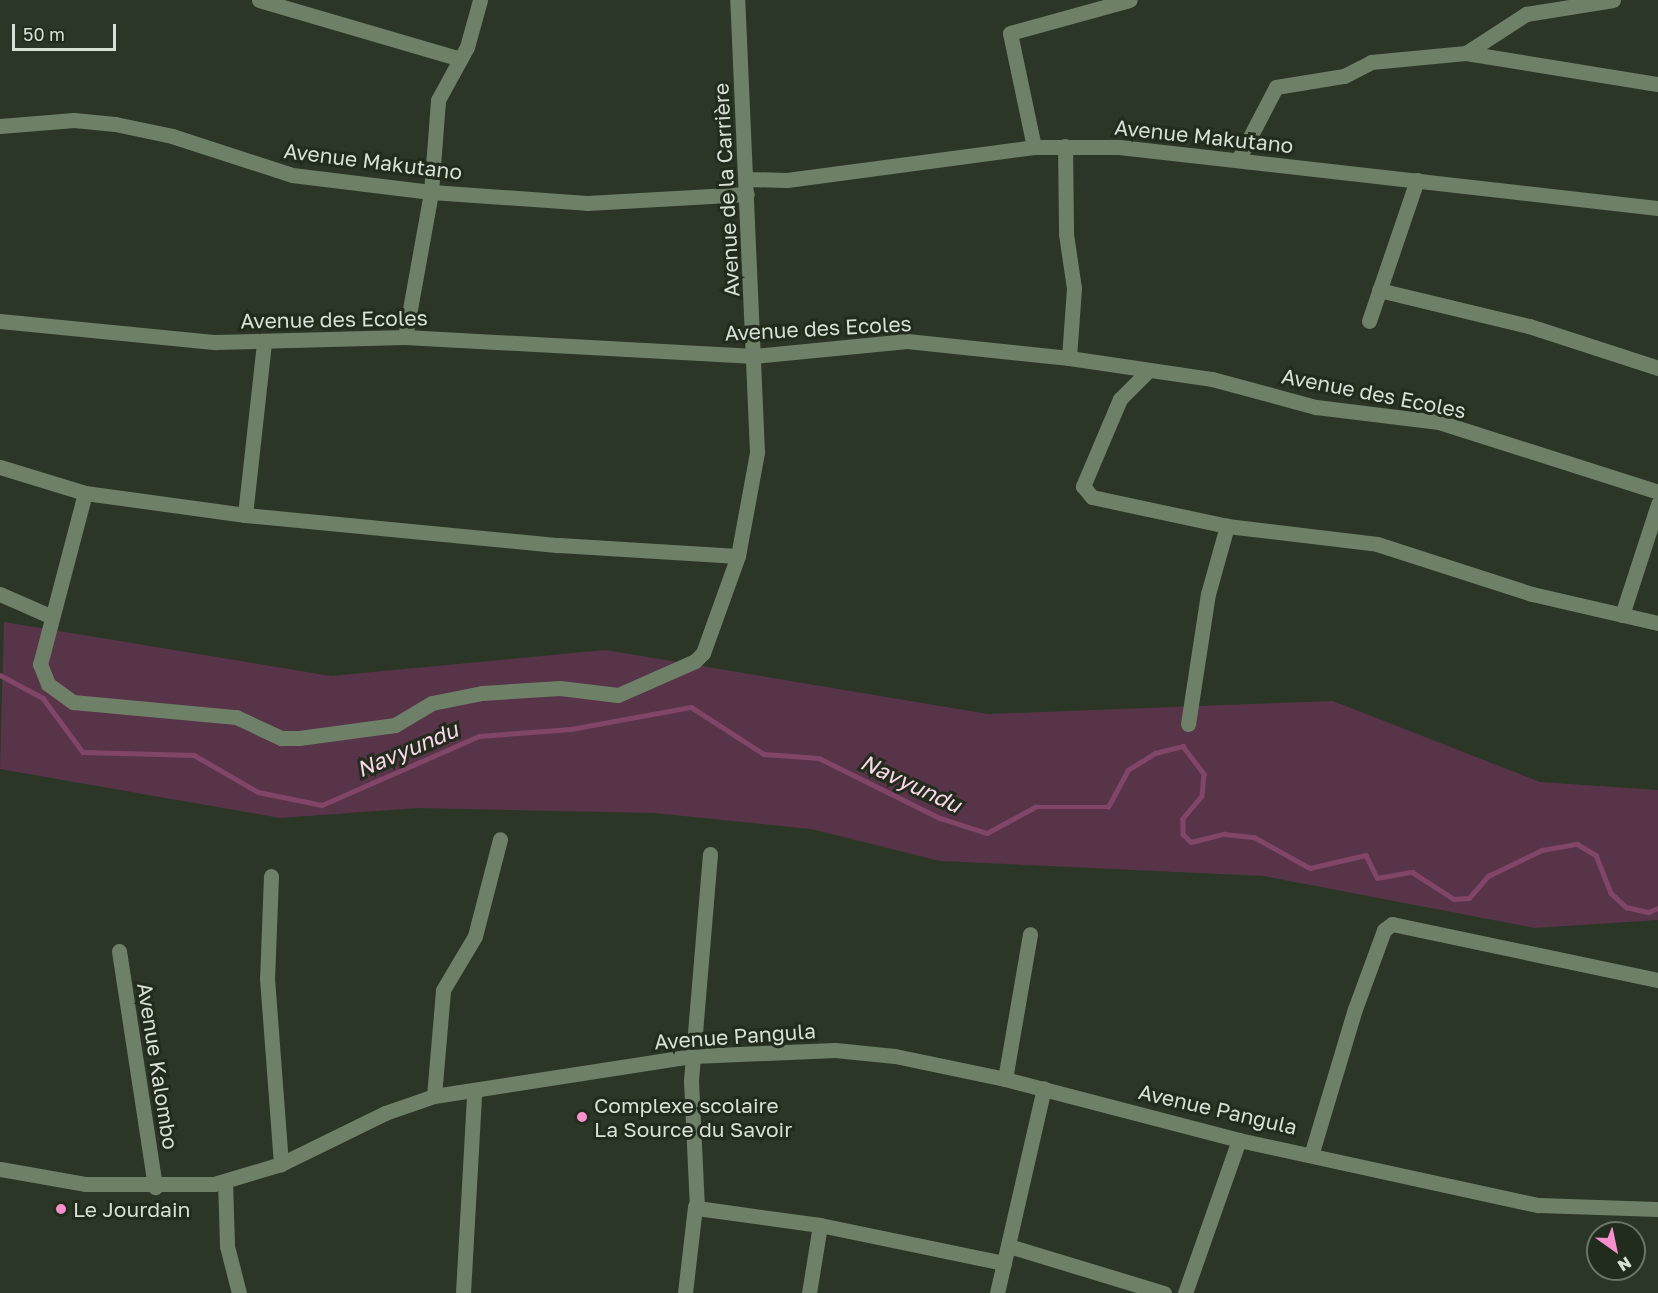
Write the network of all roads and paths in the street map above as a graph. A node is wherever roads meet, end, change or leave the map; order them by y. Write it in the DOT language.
graph roads {
  1 [pos="259,0"];
  2 [pos="480,0"];
  3 [pos="738,0"];
  4 [pos="1130,0"];
  5 [pos="1613,0"];
  6 [pos="1466,53"];
  7 [pos="461,59"];
  8 [pos="1658,84"];
  9 [pos="0,126"];
  10 [pos="1065,146"];
  11 [pos="1034,147"];
  12 [pos="1238,159"];
  13 [pos="1417,180"];
  14 [pos="747,186"];
  15 [pos="432,192"];
  16 [pos="1658,208"];
  17 [pos="1379,290"];
  18 [pos="0,321"];
  19 [pos="1369,321"];
  20 [pos="405,337"];
  21 [pos="264,342"];
  22 [pos="754,356"];
  23 [pos="1069,358"];
  24 [pos="1658,368"];
  25 [pos="1149,370"];
  26 [pos="0,467"];
  27 [pos="1658,492"];
  28 [pos="85,493"];
  29 [pos="1658,504"];
  30 [pos="245,515"];
  31 [pos="1227,526"];
  32 [pos="738,556"];
  33 [pos="0,594"];
  34 [pos="1622,615"];
  35 [pos="50,616"];
  36 [pos="1658,623"];
  37 [pos="1188,724"];
  38 [pos="500,839"];
  39 [pos="710,854"];
  40 [pos="271,876"];
  41 [pos="1030,934"];
  42 [pos="119,951"];
  43 [pos="1658,980"];
  44 [pos="693,1056"];
  45 [pos="1005,1079"];
  46 [pos="1044,1088"];
  47 [pos="474,1094"];
  48 [pos="434,1096"];
  49 [pos="1239,1140"];
  50 [pos="1312,1152"];
  51 [pos="281,1164"];
  52 [pos="0,1169"];
  53 [pos="225,1181"];
  54 [pos="155,1187"];
  55 [pos="695,1206"];
  56 [pos="1658,1209"];
  57 [pos="820,1225"];
  58 [pos="1009,1246"];
  59 [pos="1004,1263"];
  60 [pos="239,1293"];
  61 [pos="463,1293"];
  62 [pos="685,1293"];
  63 [pos="809,1293"];
  64 [pos="997,1293"];
  65 [pos="1164,1293"];
  66 [pos="1185,1293"];
  1 -- 7 [label="street"];
  2 -- 7 [label="street"];
  3 -- 14 [label="street, Avenue de la Carrière"];
  4 -- 11 [label="street"];
  5 -- 6 [label="street"];
  6 -- 8 [label="street"];
  6 -- 12 [label="street"];
  7 -- 15 [label="street"];
  9 -- 15 [label="street, Avenue Makutano"];
  10 -- 11 [label="street, Avenue Makutano"];
  10 -- 12 [label="street, Avenue Makutano"];
  10 -- 23 [label="street"];
  11 -- 14 [label="street, Avenue Makutano"];
  12 -- 13 [label="street, Avenue Makutano"];
  13 -- 16 [label="street, Avenue Makutano"];
  13 -- 17 [label="street"];
  14 -- 15 [label="street, Avenue Makutano"];
  14 -- 22 [label="street, Avenue de la Carrière"];
  15 -- 20 [label="street"];
  17 -- 19 [label="street"];
  17 -- 24 [label="street"];
  18 -- 21 [label="street, Avenue des Ecoles"];
  20 -- 21 [label="street, Avenue des Ecoles"];
  20 -- 22 [label="street, Avenue des Ecoles"];
  21 -- 30 [label="street"];
  22 -- 23 [label="street, Avenue des Ecoles"];
  22 -- 32 [label="street, Avenue de la Carrière"];
  23 -- 25 [label="street, Avenue des Ecoles"];
  25 -- 27 [label="street, Avenue des Ecoles"];
  25 -- 31 [label="street"];
  26 -- 28 [label="street"];
  28 -- 30 [label="street"];
  28 -- 35 [label="street, Avenue de la Carrière"];
  29 -- 34 [label="street"];
  30 -- 32 [label="street"];
  31 -- 34 [label="street"];
  31 -- 37 [label="street"];
  32 -- 35 [label="street, Avenue de la Carrière"];
  33 -- 35 [label="street"];
  34 -- 36 [label="street"];
  38 -- 48 [label="street"];
  39 -- 44 [label="street"];
  40 -- 51 [label="street"];
  41 -- 45 [label="street"];
  42 -- 54 [label="street, Avenue Kalombo"];
  43 -- 50 [label="street"];
  44 -- 45 [label="street, Avenue Pangula"];
  44 -- 47 [label="street, Avenue Pangula"];
  44 -- 55 [label="street"];
  45 -- 46 [label="street, Avenue Pangula"];
  46 -- 49 [label="street, Avenue Pangula"];
  46 -- 58 [label="street"];
  47 -- 48 [label="street, Avenue Pangula"];
  47 -- 61 [label="street"];
  48 -- 51 [label="street, Avenue Pangula"];
  49 -- 50 [label="street, Avenue Pangula"];
  49 -- 66 [label="street"];
  50 -- 56 [label="street, Avenue Pangula"];
  51 -- 53 [label="street, Avenue Pangula"];
  52 -- 54 [label="street, Avenue Pangula"];
  53 -- 54 [label="street, Avenue Pangula"];
  53 -- 60 [label="street"];
  55 -- 57 [label="street"];
  55 -- 62 [label="street"];
  57 -- 59 [label="street"];
  57 -- 63 [label="street"];
  58 -- 59 [label="street"];
  58 -- 65 [label="street"];
  59 -- 64 [label="street"];
}
